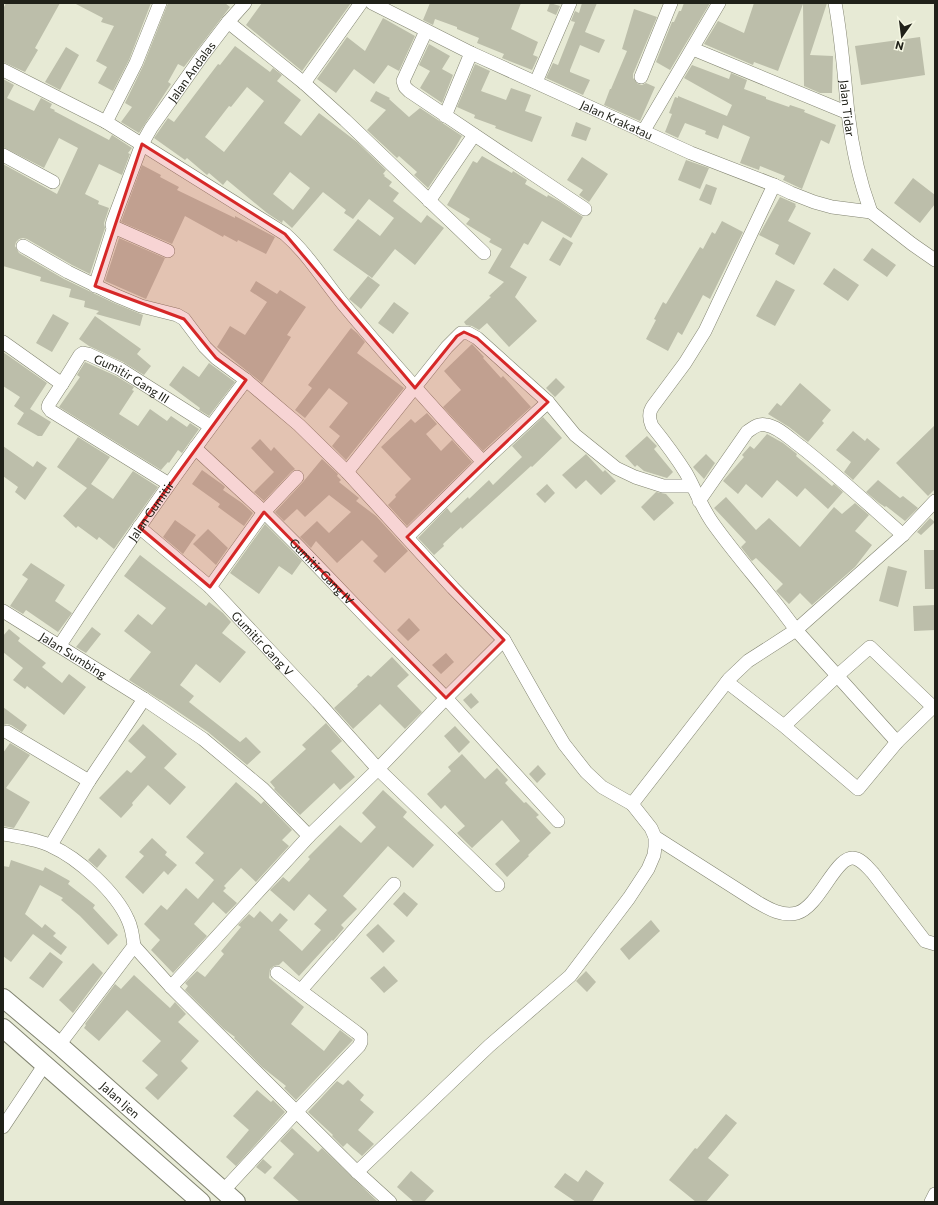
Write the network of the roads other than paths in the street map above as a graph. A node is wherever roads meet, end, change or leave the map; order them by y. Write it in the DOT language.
graph roads {
  1 [pos="160,3"];
  2 [pos="245,3"];
  3 [pos="361,3"];
  4 [pos="372,3"];
  5 [pos="570,3"];
  6 [pos="671,3"];
  7 [pos="720,3"];
  8 [pos="835,3"];
  9 [pos="228,22"];
  10 [pos="426,32"];
  11 [pos="693,50"];
  12 [pos="470,53"];
  13 [pos="3,70"];
  14 [pos="641,77"];
  15 [pos="536,82"];
  16 [pos="304,83"];
  17 [pos="848,113"];
  18 [pos="445,116"];
  19 [pos="106,122"];
  20 [pos="643,132"];
  21 [pos="474,135"];
  22 [pos="142,144"];
  23 [pos="3,155"];
  24 [pos="53,182"];
  25 [pos="774,185"];
  26 [pos="429,201"];
  27 [pos="585,208"];
  28 [pos="871,212"];
  29 [pos="114,226"];
  30 [pos="23,246"];
  31 [pos="168,251"];
  32 [pos="484,253"];
  33 [pos="935,260"];
  34 [pos="95,286"];
  35 [pos="3,342"];
  36 [pos="246,380"];
  37 [pos="62,384"];
  38 [pos="415,388"];
  39 [pos="548,402"];
  40 [pos="210,426"];
  41 [pos="194,448"];
  42 [pos="483,462"];
  43 [pos="347,472"];
  44 [pos="297,477"];
  45 [pos="168,484"];
  46 [pos="692,486"];
  47 [pos="699,502"];
  48 [pos="935,502"];
  49 [pos="264,512"];
  50 [pos="139,527"];
  51 [pos="903,535"];
  52 [pos="407,537"];
  53 [pos="210,587"];
  54 [pos="3,611"];
  55 [pos="796,630"];
  56 [pos="504,640"];
  57 [pos="60,645"];
  58 [pos="837,676"];
  59 [pos="727,682"];
  60 [pos="446,698"];
  61 [pos="144,699"];
  62 [pos="784,726"];
  63 [pos="8,732"];
  64 [pos="897,742"];
  65 [pos="378,769"];
  66 [pos="89,781"];
  67 [pos="632,804"];
  68 [pos="558,821"];
  69 [pos="3,834"];
  70 [pos="309,836"];
  71 [pos="655,837"];
  72 [pos="51,846"];
  73 [pos="394,884"];
  74 [pos="498,885"];
  75 [pos="935,944"];
  76 [pos="134,946"];
  77 [pos="277,973"];
  78 [pos="171,987"];
  79 [pos="301,990"];
  80 [pos="3,998"];
  81 [pos="3,1028"];
  82 [pos="59,1045"];
  83 [pos="45,1064"];
  84 [pos="297,1110"];
  85 [pos="3,1127"];
  86 [pos="358,1172"];
  87 [pos="935,1194"];
  88 [pos="229,1197"];
  89 [pos="201,1202"];
  90 [pos="390,1202"];
  91 [pos="931,1202"];
  1 -- 19 [label="street"];
  2 -- 9 [label="street, Jalan Andalas"];
  3 -- 16 [label="street"];
  4 -- 10 [label="street, Jalan Krakatau"];
  5 -- 15 [label="street"];
  6 -- 14 [label="street"];
  7 -- 11 [label="street"];
  8 -- 17 [label="street, Jalan Tidar"];
  9 -- 16 [label="street"];
  9 -- 22 [label="street, Jalan Andalas"];
  10 -- 12 [label="street, Jalan Krakatau"];
  10 -- 18 [label="street"];
  11 -- 17 [label="street"];
  11 -- 20 [label="street"];
  12 -- 15 [label="street, Jalan Krakatau"];
  12 -- 18 [label="street"];
  13 -- 19 [label="street"];
  15 -- 20 [label="street, Jalan Krakatau"];
  16 -- 26 [label="street"];
  17 -- 28 [label="street, Jalan Tidar"];
  18 -- 21 [label="street"];
  19 -- 22 [label="street"];
  20 -- 25 [label="street, Jalan Krakatau"];
  21 -- 26 [label="street"];
  21 -- 27 [label="street"];
  22 -- 29 [label="street, Jalan Andalas"];
  22 -- 38 [label="street"];
  23 -- 24 [label="street"];
  25 -- 28 [label="street, Jalan Krakatau"];
  25 -- 46 [label="street"];
  26 -- 32 [label="street"];
  28 -- 33 [label="street"];
  29 -- 31 [label="street"];
  29 -- 34 [label="street, Jalan Andalas"];
  30 -- 34 [label="street"];
  34 -- 36 [label="street"];
  35 -- 37 [label="street"];
  36 -- 40 [label="street, Jalan Gumitir"];
  36 -- 43 [label="street"];
  37 -- 40 [label="street, Gumitir Gang III"];
  37 -- 45 [label="street"];
  38 -- 39 [label="street"];
  38 -- 42 [label="street"];
  38 -- 43 [label="street"];
  39 -- 42 [label="street"];
  39 -- 46 [label="street"];
  40 -- 41 [label="street, Jalan Gumitir"];
  41 -- 45 [label="street, Jalan Gumitir"];
  41 -- 49 [label="street, Gumitir Gang IV"];
  42 -- 52 [label="street"];
  43 -- 52 [label="street"];
  44 -- 49 [label="street"];
  45 -- 50 [label="street, Jalan Gumitir"];
  46 -- 47 [label="street"];
  47 -- 51 [label="street"];
  47 -- 55 [label="street"];
  48 -- 51 [label="street"];
  49 -- 53 [label="street"];
  49 -- 60 [label="street, Gumitir Gang IV"];
  50 -- 53 [label="street, Gumitir Gang V"];
  50 -- 57 [label="street, Jalan Gumitir"];
  51 -- 55 [label="street"];
  52 -- 56 [label="street"];
  53 -- 65 [label="street, Gumitir Gang V"];
  54 -- 57 [label="street, Jalan Sumbing"];
  55 -- 58 [label="street"];
  55 -- 59 [label="street"];
  56 -- 60 [label="street"];
  56 -- 67 [label="street"];
  57 -- 61 [label="street, Jalan Sumbing"];
  58 -- 62 [label="street"];
  58 -- 64 [label="street"];
  58 -- 64 [label="street"];
  59 -- 62 [label="street"];
  59 -- 67 [label="street"];
  60 -- 65 [label="street"];
  60 -- 68 [label="street, Gumitir Gang IV"];
  61 -- 66 [label="street"];
  61 -- 70 [label="street, Jalan Sumbing"];
  62 -- 64 [label="street"];
  63 -- 66 [label="street"];
  65 -- 70 [label="street"];
  65 -- 74 [label="street, Gumitir Gang V"];
  66 -- 72 [label="street"];
  67 -- 71 [label="street"];
  69 -- 72 [label="street"];
  70 -- 78 [label="street"];
  71 -- 75 [label="street"];
  71 -- 86 [label="street"];
  72 -- 76 [label="street"];
  73 -- 79 [label="street"];
  76 -- 78 [label="street"];
  76 -- 82 [label="street"];
  77 -- 79 [label="street"];
  78 -- 84 [label="street"];
  79 -- 84 [label="street"];
  80 -- 82 [label="street, Jalan Ijen"];
  81 -- 83 [label="street, Jalan Ijen"];
  82 -- 83 [label="street"];
  82 -- 88 [label="street, Jalan Ijen"];
  83 -- 85 [label="street"];
  83 -- 89 [label="street, Jalan Ijen"];
  84 -- 86 [label="street"];
  84 -- 88 [label="street"];
  86 -- 90 [label="street"];
  87 -- 91 [label="street"];
}
